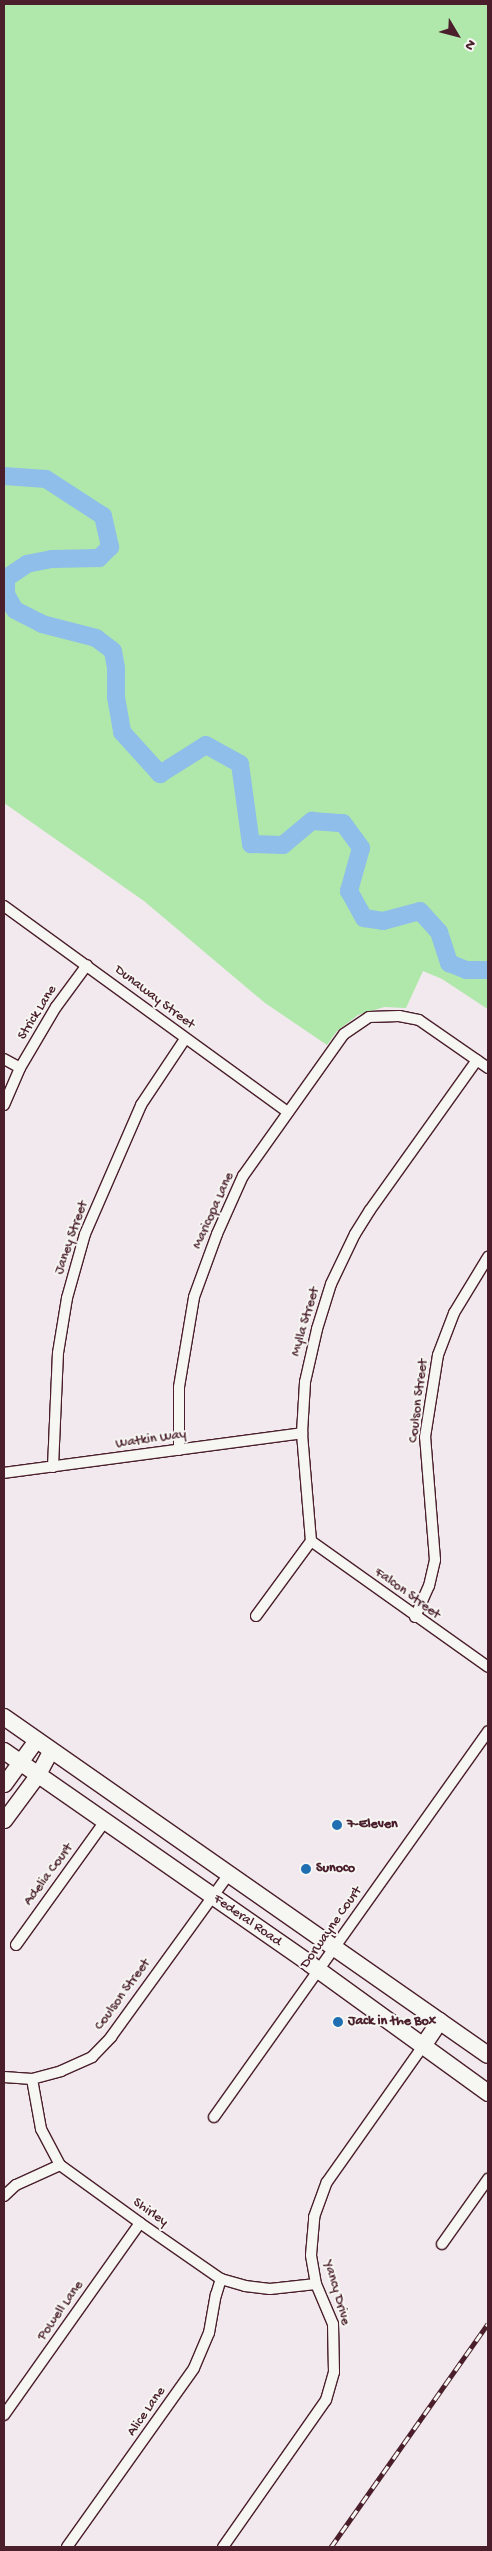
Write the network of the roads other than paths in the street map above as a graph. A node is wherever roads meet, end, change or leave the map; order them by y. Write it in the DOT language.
graph roads {
  1 [pos="4,906"];
  2 [pos="87,964"];
  3 [pos="185,1039"];
  4 [pos="4,1060"];
  5 [pos="477,1060"];
  6 [pos="20,1068"];
  7 [pos="488,1068"];
  8 [pos="4,1106"];
  9 [pos="288,1112"];
  10 [pos="488,1257"];
  11 [pos="302,1433"];
  12 [pos="179,1450"];
  13 [pos="53,1467"];
  14 [pos="4,1473"];
  15 [pos="312,1541"];
  16 [pos="256,1616"];
  17 [pos="415,1617"];
  18 [pos="488,1667"];
  19 [pos="4,1717"];
  20 [pos="488,1731"];
  21 [pos="36,1740"];
  22 [pos="51,1750"];
  23 [pos="4,1751"];
  24 [pos="20,1762"];
  25 [pos="38,1774"];
  26 [pos="4,1784"];
  27 [pos="4,1820"];
  28 [pos="105,1821"];
  29 [pos="228,1874"];
  30 [pos="212,1896"];
  31 [pos="16,1945"];
  32 [pos="334,1949"];
  33 [pos="319,1970"];
  34 [pos="440,2021"];
  35 [pos="423,2046"];
  36 [pos="488,2055"];
  37 [pos="4,2077"];
  38 [pos="32,2078"];
  39 [pos="488,2093"];
  40 [pos="214,2117"];
  41 [pos="60,2164"];
  42 [pos="488,2178"];
  43 [pos="4,2196"];
  44 [pos="140,2223"];
  45 [pos="442,2244"];
  46 [pos="221,2279"];
  47 [pos="316,2284"];
  48 [pos="4,2415"];
  49 [pos="68,2547"];
  50 [pos="223,2547"];
  1 -- 2 [label="street, Dunaway Street"];
  2 -- 3 [label="street, Dunaway Street"];
  2 -- 6 [label="street, Strick Lane"];
  3 -- 9 [label="street, Dunaway Street"];
  3 -- 13 [label="street, Janey Street"];
  4 -- 6 [label="street"];
  5 -- 7 [label="street"];
  5 -- 9 [label="street, Maricopa Lane"];
  5 -- 11 [label="street, Mylla Street"];
  6 -- 8 [label="street, Strick Lane"];
  9 -- 12 [label="street, Maricopa Lane"];
  10 -- 17 [label="street, Coulson Street"];
  11 -- 12 [label="street, Watkin Way"];
  11 -- 15 [label="street, Mylla Street"];
  12 -- 13 [label="street, Watkin Way"];
  13 -- 14 [label="street, Watkin Way"];
  15 -- 16 [label="street"];
  15 -- 17 [label="street, Falcon Street"];
  17 -- 18 [label="street, Falcon Street"];
  19 -- 21 [label="main road, Federal Road"];
  20 -- 32 [label="street, Dorwayne Court"];
  21 -- 22 [label="main road, Federal Road"];
  21 -- 24 [label="street"];
  22 -- 25 [label="street"];
  22 -- 29 [label="main road, Federal Road"];
  23 -- 24 [label="main road, Federal Road"];
  24 -- 25 [label="main road, Federal Road"];
  24 -- 26 [label="street"];
  25 -- 27 [label="street"];
  25 -- 28 [label="main road, Federal Road"];
  28 -- 30 [label="main road, Federal Road"];
  28 -- 31 [label="street, Adelia Court"];
  29 -- 30 [label="street, Coulson Street"];
  29 -- 32 [label="main road, Federal Road"];
  30 -- 33 [label="main road, Federal Road"];
  30 -- 38 [label="street, Coulson Street"];
  32 -- 33 [label="street, Dorwayne Court"];
  32 -- 34 [label="main road, Federal Road"];
  33 -- 35 [label="main road, Federal Road"];
  33 -- 40 [label="street, Dorwayne Court"];
  34 -- 35 [label="main road"];
  34 -- 36 [label="main road, Federal Road"];
  35 -- 39 [label="main road, Federal Road"];
  35 -- 47 [label="street, Yancy Drive"];
  37 -- 38 [label="street, Coulson Street"];
  38 -- 41 [label="street, Shirley"];
  41 -- 43 [label="street"];
  41 -- 44 [label="street, Shirley"];
  42 -- 45 [label="street"];
  44 -- 46 [label="street, Shirley"];
  44 -- 48 [label="street, Powell Lane"];
  46 -- 47 [label="street, Shirley"];
  46 -- 49 [label="street, Alice Lane"];
  47 -- 50 [label="street, Yancy Drive"];
}
